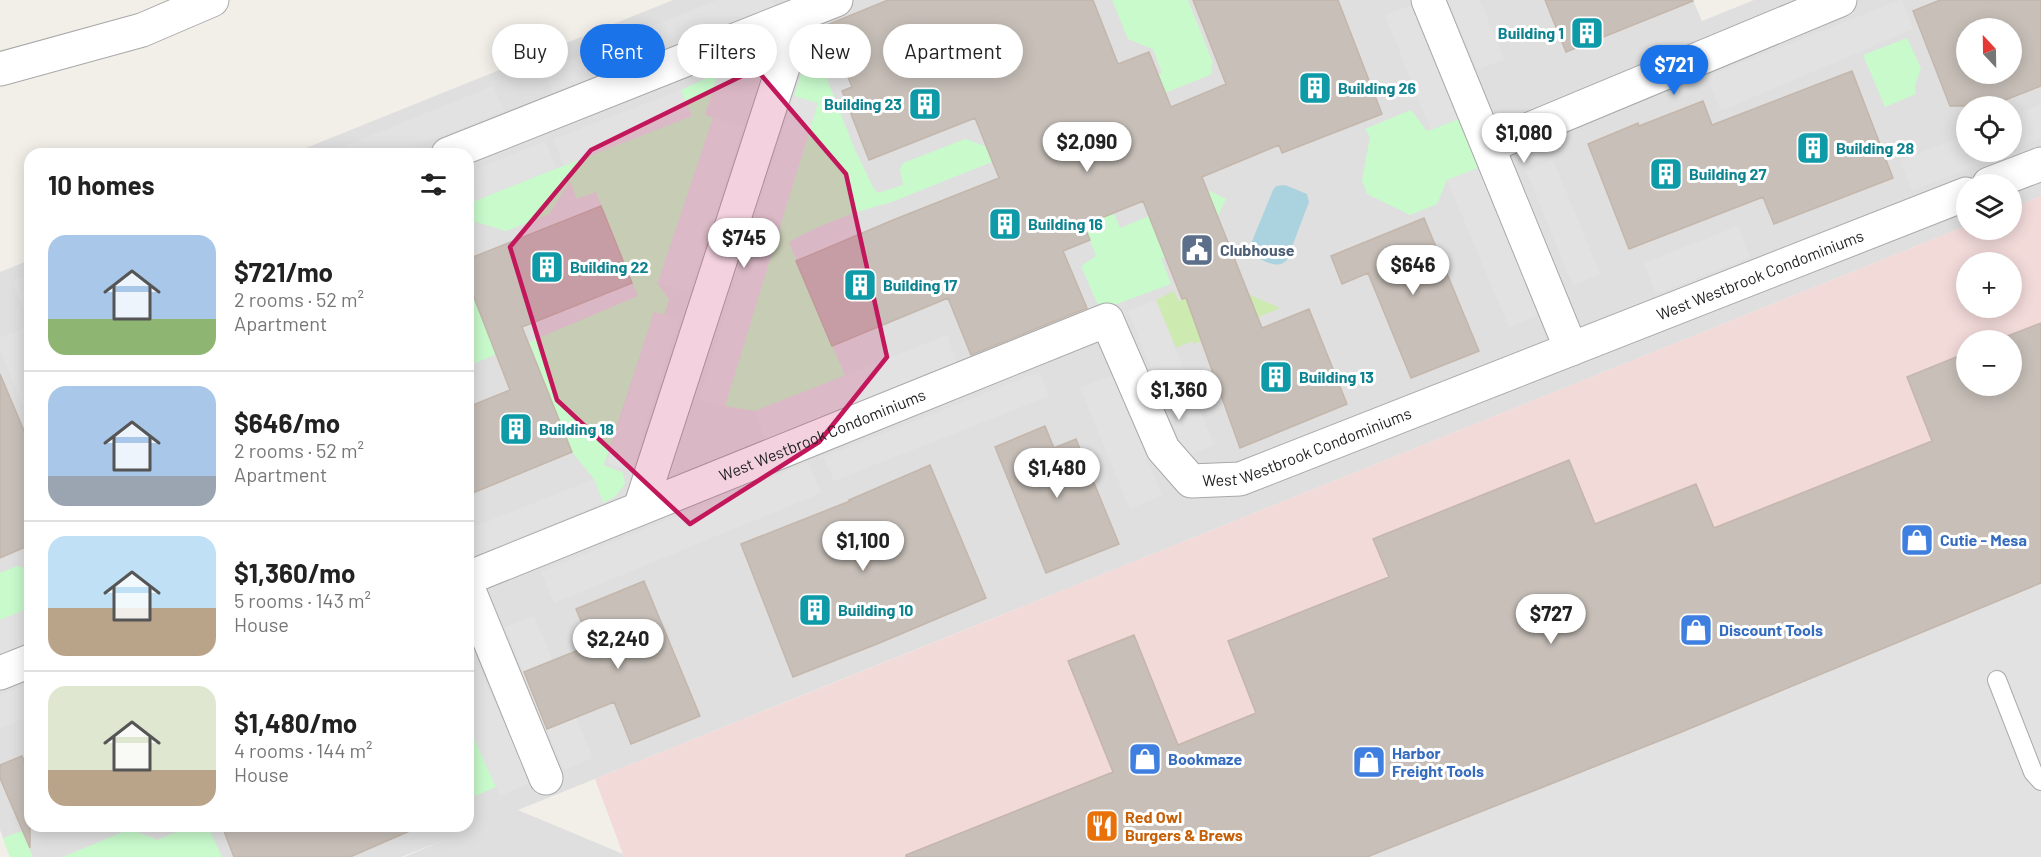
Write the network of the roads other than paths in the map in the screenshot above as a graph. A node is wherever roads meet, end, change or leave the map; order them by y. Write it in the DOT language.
graph roads {
  1 [pos="212,0"];
  2 [pos="836,0"];
  3 [pos="1428,0"];
  4 [pos="1840,0"];
  5 [pos="800,15"];
  6 [pos="0,69"];
  7 [pos="1489,146"];
  8 [pos="463,148"];
  9 [pos="2041,164"];
  10 [pos="2015,174"];
  11 [pos="1956,198"];
  12 [pos="1571,349"];
  13 [pos="640,508"];
  14 [pos="474,576"];
  15 [pos="474,603"];
  16 [pos="24,663"];
  17 [pos="0,673"];
  18 [pos="1997,680"];
  19 [pos="546,778"];
  20 [pos="2041,781"];
  1 -- 6 [label="street"];
  2 -- 5 [label="street"];
  3 -- 7 [label="street"];
  4 -- 7 [label="street"];
  5 -- 8 [label="street"];
  5 -- 13 [label="street"];
  7 -- 12 [label="street"];
  9 -- 10 [label="street"];
  11 -- 12 [label="street, West Westbrook Condominiums"];
  12 -- 13 [label="street, West Westbrook Condominiums"];
  13 -- 14 [label="street, West Westbrook Condominiums"];
  15 -- 19 [label="street"];
  16 -- 17 [label="street"];
  18 -- 20 [label="lane"];
}
